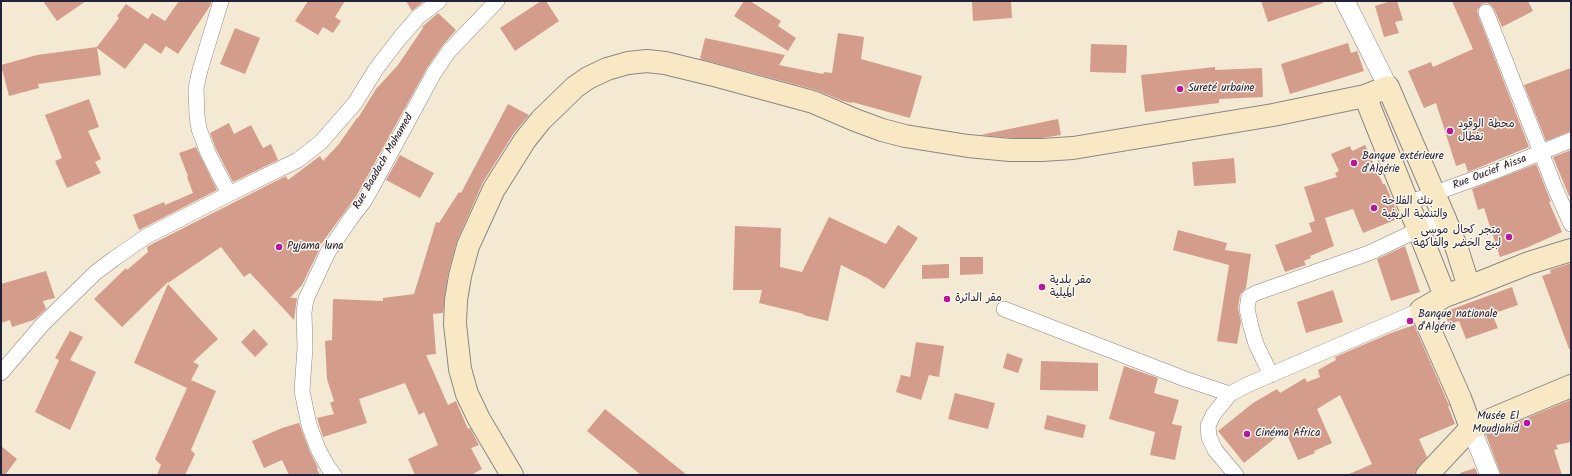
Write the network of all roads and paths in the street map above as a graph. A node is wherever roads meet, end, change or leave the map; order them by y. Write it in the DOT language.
graph roads {
  1 [pos="221,1"];
  2 [pos="439,1"];
  3 [pos="497,1"];
  4 [pos="1345,1"];
  5 [pos="1486,12"];
  6 [pos="1388,87"];
  7 [pos="1365,96"];
  8 [pos="1571,140"];
  9 [pos="1541,153"];
  10 [pos="1434,193"];
  11 [pos="229,194"];
  12 [pos="1408,203"];
  13 [pos="1445,219"];
  14 [pos="1571,224"];
  15 [pos="1418,230"];
  16 [pos="1571,250"];
  17 [pos="1469,288"];
  18 [pos="1445,296"];
  19 [pos="1004,308"];
  20 [pos="1421,310"];
  21 [pos="1,373"];
  22 [pos="1270,375"];
  23 [pos="1571,386"];
  24 [pos="1230,394"];
  25 [pos="1471,428"];
  26 [pos="334,475"];
  27 [pos="512,475"];
  28 [pos="1236,475"];
  29 [pos="1427,475"];
  30 [pos="1490,475"];
  1 -- 11 [label="street"];
  2 -- 11 [label="street"];
  3 -- 26 [label="street, Rue Baadach Mohamed"];
  4 -- 6 [label="street"];
  5 -- 9 [label="street"];
  6 -- 7 [label="main road"];
  6 -- 10 [label="main road"];
  7 -- 12 [label="main road"];
  7 -- 27 [label="main road"];
  8 -- 9 [label="street, Rue Oucief Aissa"];
  9 -- 10 [label="street, Rue Oucief Aissa"];
  9 -- 14 [label="street"];
  10 -- 12 [label="street, Rue Oucief Aissa"];
  10 -- 13 [label="main road"];
  11 -- 21 [label="street"];
  12 -- 15 [label="main road"];
  13 -- 15 [label="street"];
  13 -- 17 [label="main road"];
  15 -- 18 [label="main road"];
  15 -- 22 [label="street"];
  16 -- 17 [label="main road"];
  17 -- 18 [label="main road"];
  18 -- 20 [label="main road"];
  19 -- 24 [label="street"];
  20 -- 22 [label="street"];
  20 -- 25 [label="main road"];
  22 -- 24 [label="street"];
  23 -- 25 [label="main road"];
  24 -- 28 [label="street"];
  25 -- 29 [label="main road"];
  25 -- 30 [label="street"];
}
